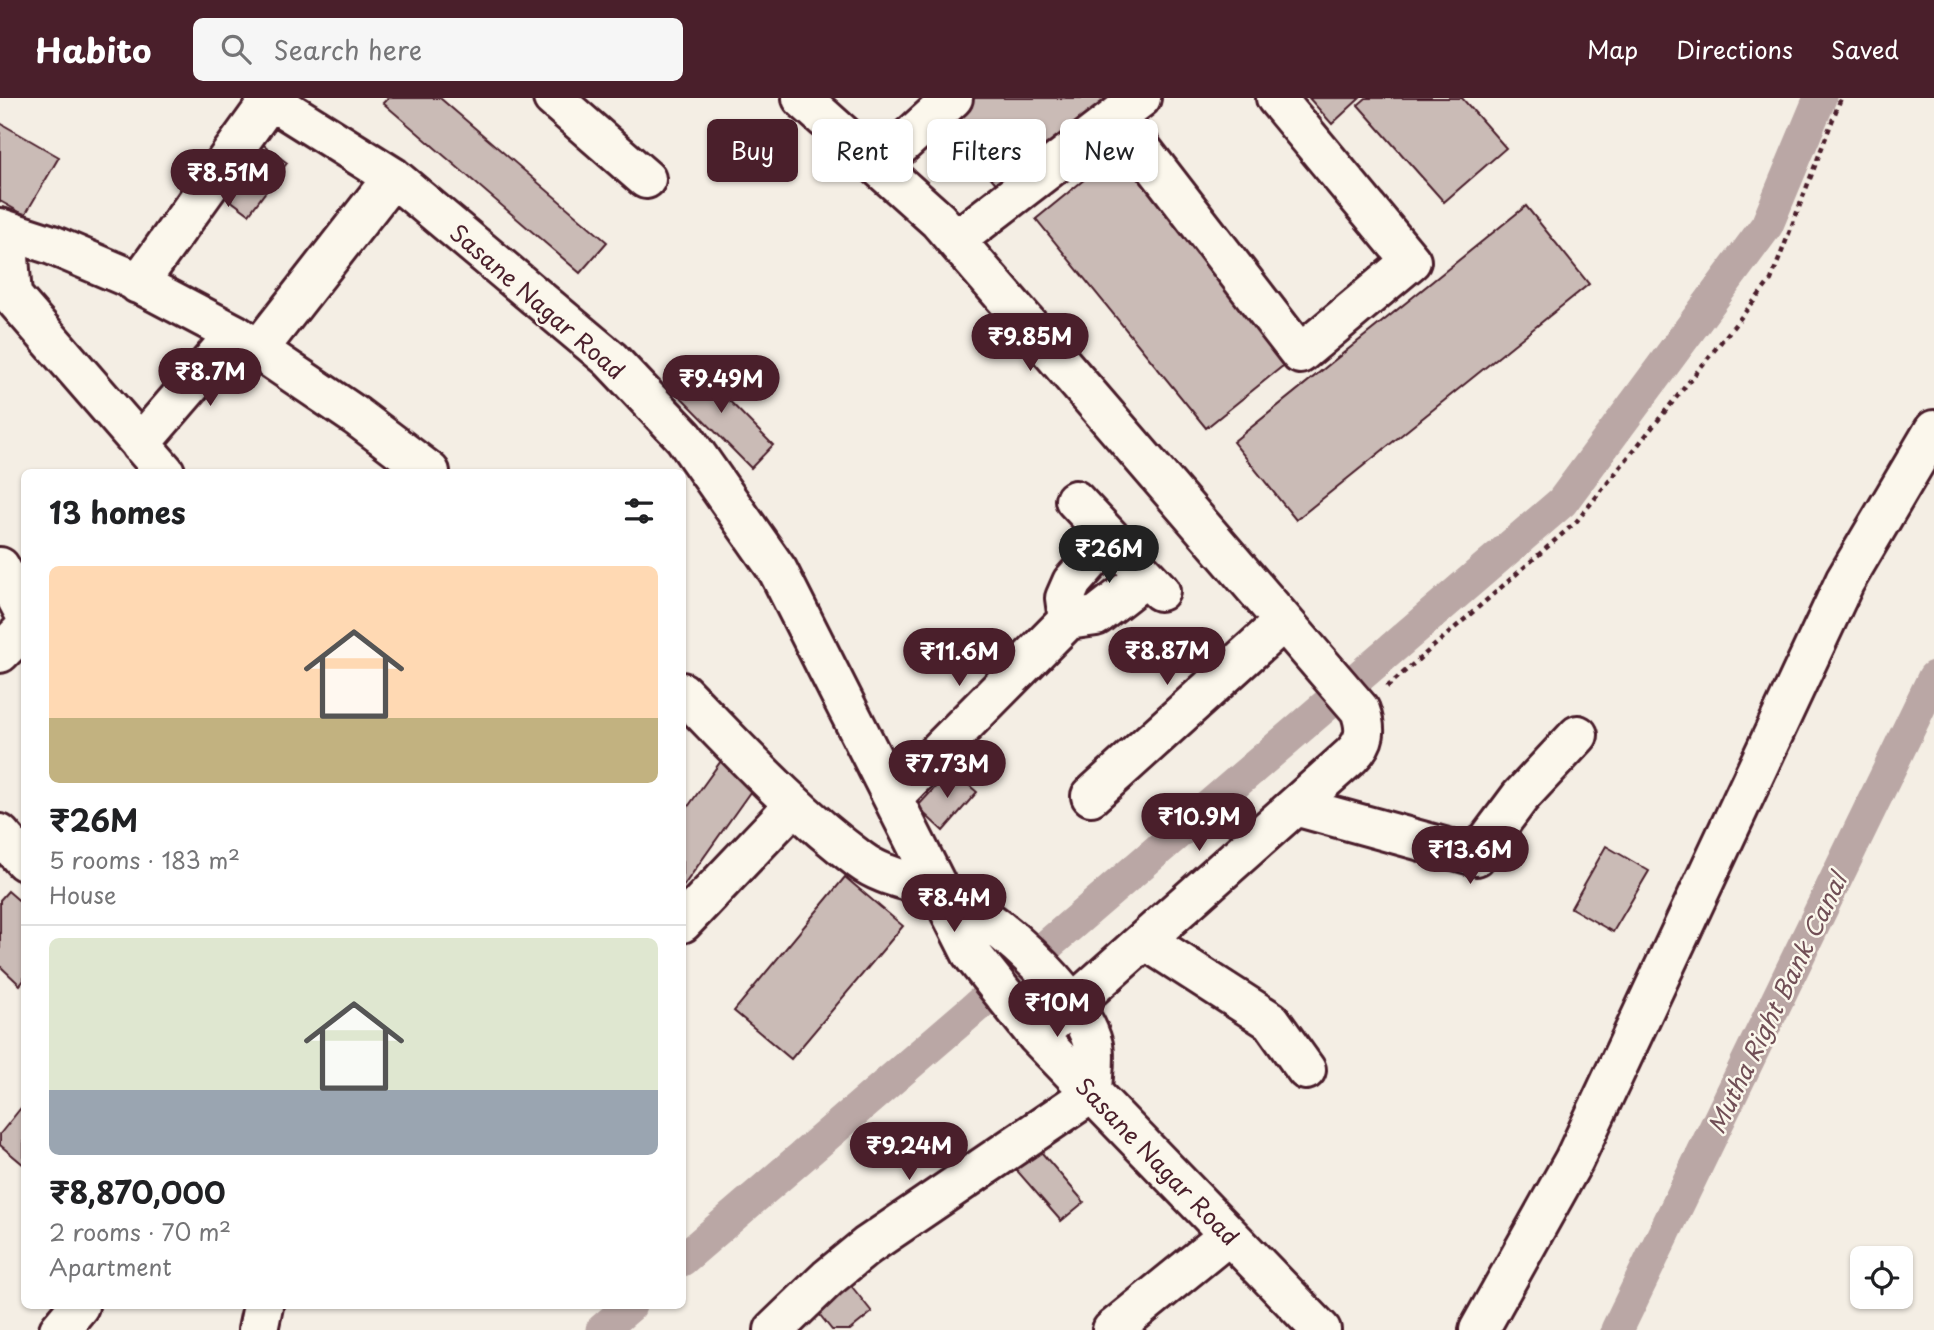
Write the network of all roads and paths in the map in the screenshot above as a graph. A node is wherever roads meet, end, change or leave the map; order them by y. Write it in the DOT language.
graph roads {
  1 [pos="553,98"];
  2 [pos="802,98"];
  3 [pos="953,98"];
  4 [pos="1276,98"];
  5 [pos="1841,98"];
  6 [pos="269,99"];
  7 [pos="1129,107"];
  8 [pos="825,119"];
  9 [pos="913,134"];
  10 [pos="393,177"];
  11 [pos="646,179"];
  12 [pos="896,182"];
  13 [pos="3,230"];
  14 [pos="956,240"];
  15 [pos="138,284"];
  16 [pos="247,342"];
  17 [pos="1934,430"];
  18 [pos="140,444"];
  19 [pos="162,469"];
  20 [pos="426,469"];
  21 [pos="1074,500"];
  22 [pos="1138,560"];
  23 [pos="0,567"];
  24 [pos="21,606"];
  25 [pos="1068,620"];
  26 [pos="1283,622"];
  27 [pos="21,632"];
  28 [pos="0,653"];
  29 [pos="686,696"];
  30 [pos="1360,710"];
  31 [pos="1578,735"];
  32 [pos="1091,796"];
  33 [pos="893,797"];
  34 [pos="793,806"];
  35 [pos="1295,806"];
  36 [pos="0,834"];
  37 [pos="21,858"];
  38 [pos="938,891"];
  39 [pos="686,919"];
  40 [pos="1145,940"];
  41 [pos="1073,1004"];
  42 [pos="1025,1023"];
  43 [pos="1306,1070"];
  44 [pos="1092,1093"];
  45 [pos="1229,1235"];
  46 [pos="76,1309"];
  47 [pos="262,1309"];
  48 [pos="59,1330"];
  49 [pos="258,1330"];
  50 [pos="774,1330"];
  51 [pos="1112,1330"];
  52 [pos="1321,1330"];
  53 [pos="1479,1330"];
  1 -- 11 [label="street"];
  2 -- 8 [label="street"];
  3 -- 9 [label="street"];
  4 -- 7 [label="street"];
  5 -- 30 [label="path"];
  6 -- 10 [label="street, Sasane Nagar Road"];
  6 -- 15 [label="street"];
  7 -- 14 [label="street"];
  10 -- 16 [label="street"];
  10 -- 33 [label="street, Sasane Nagar Road"];
  12 -- 14 [label="street"];
  13 -- 15 [label="street"];
  13 -- 18 [label="street"];
  14 -- 26 [label="street"];
  15 -- 16 [label="street"];
  16 -- 18 [label="street"];
  16 -- 20 [label="street"];
  17 -- 53 [label="street"];
  18 -- 19 [label="street"];
  21 -- 22 [label="street"];
  22 -- 25 [label="street"];
  22 -- 25 [label="street"];
  23 -- 24 [label="street"];
  25 -- 33 [label="street"];
  26 -- 30 [label="street"];
  26 -- 32 [label="street"];
  27 -- 28 [label="street"];
  29 -- 34 [label="street"];
  30 -- 35 [label="street"];
  31 -- 35 [label="street"];
  33 -- 38 [label="street, Sasane Nagar Road"];
  34 -- 38 [label="street"];
  34 -- 39 [label="street"];
  35 -- 40 [label="street"];
  36 -- 37 [label="street"];
  38 -- 41 [label="street"];
  38 -- 42 [label="street, Sasane Nagar Road"];
  40 -- 41 [label="street"];
  40 -- 43 [label="street"];
  41 -- 42 [label="street"];
  41 -- 44 [label="street"];
  42 -- 44 [label="street, Sasane Nagar Road"];
  44 -- 45 [label="street, Sasane Nagar Road"];
  44 -- 50 [label="street"];
  45 -- 51 [label="street"];
  45 -- 52 [label="street, Sasane Nagar Road"];
  46 -- 48 [label="street"];
  47 -- 49 [label="street"];
}
